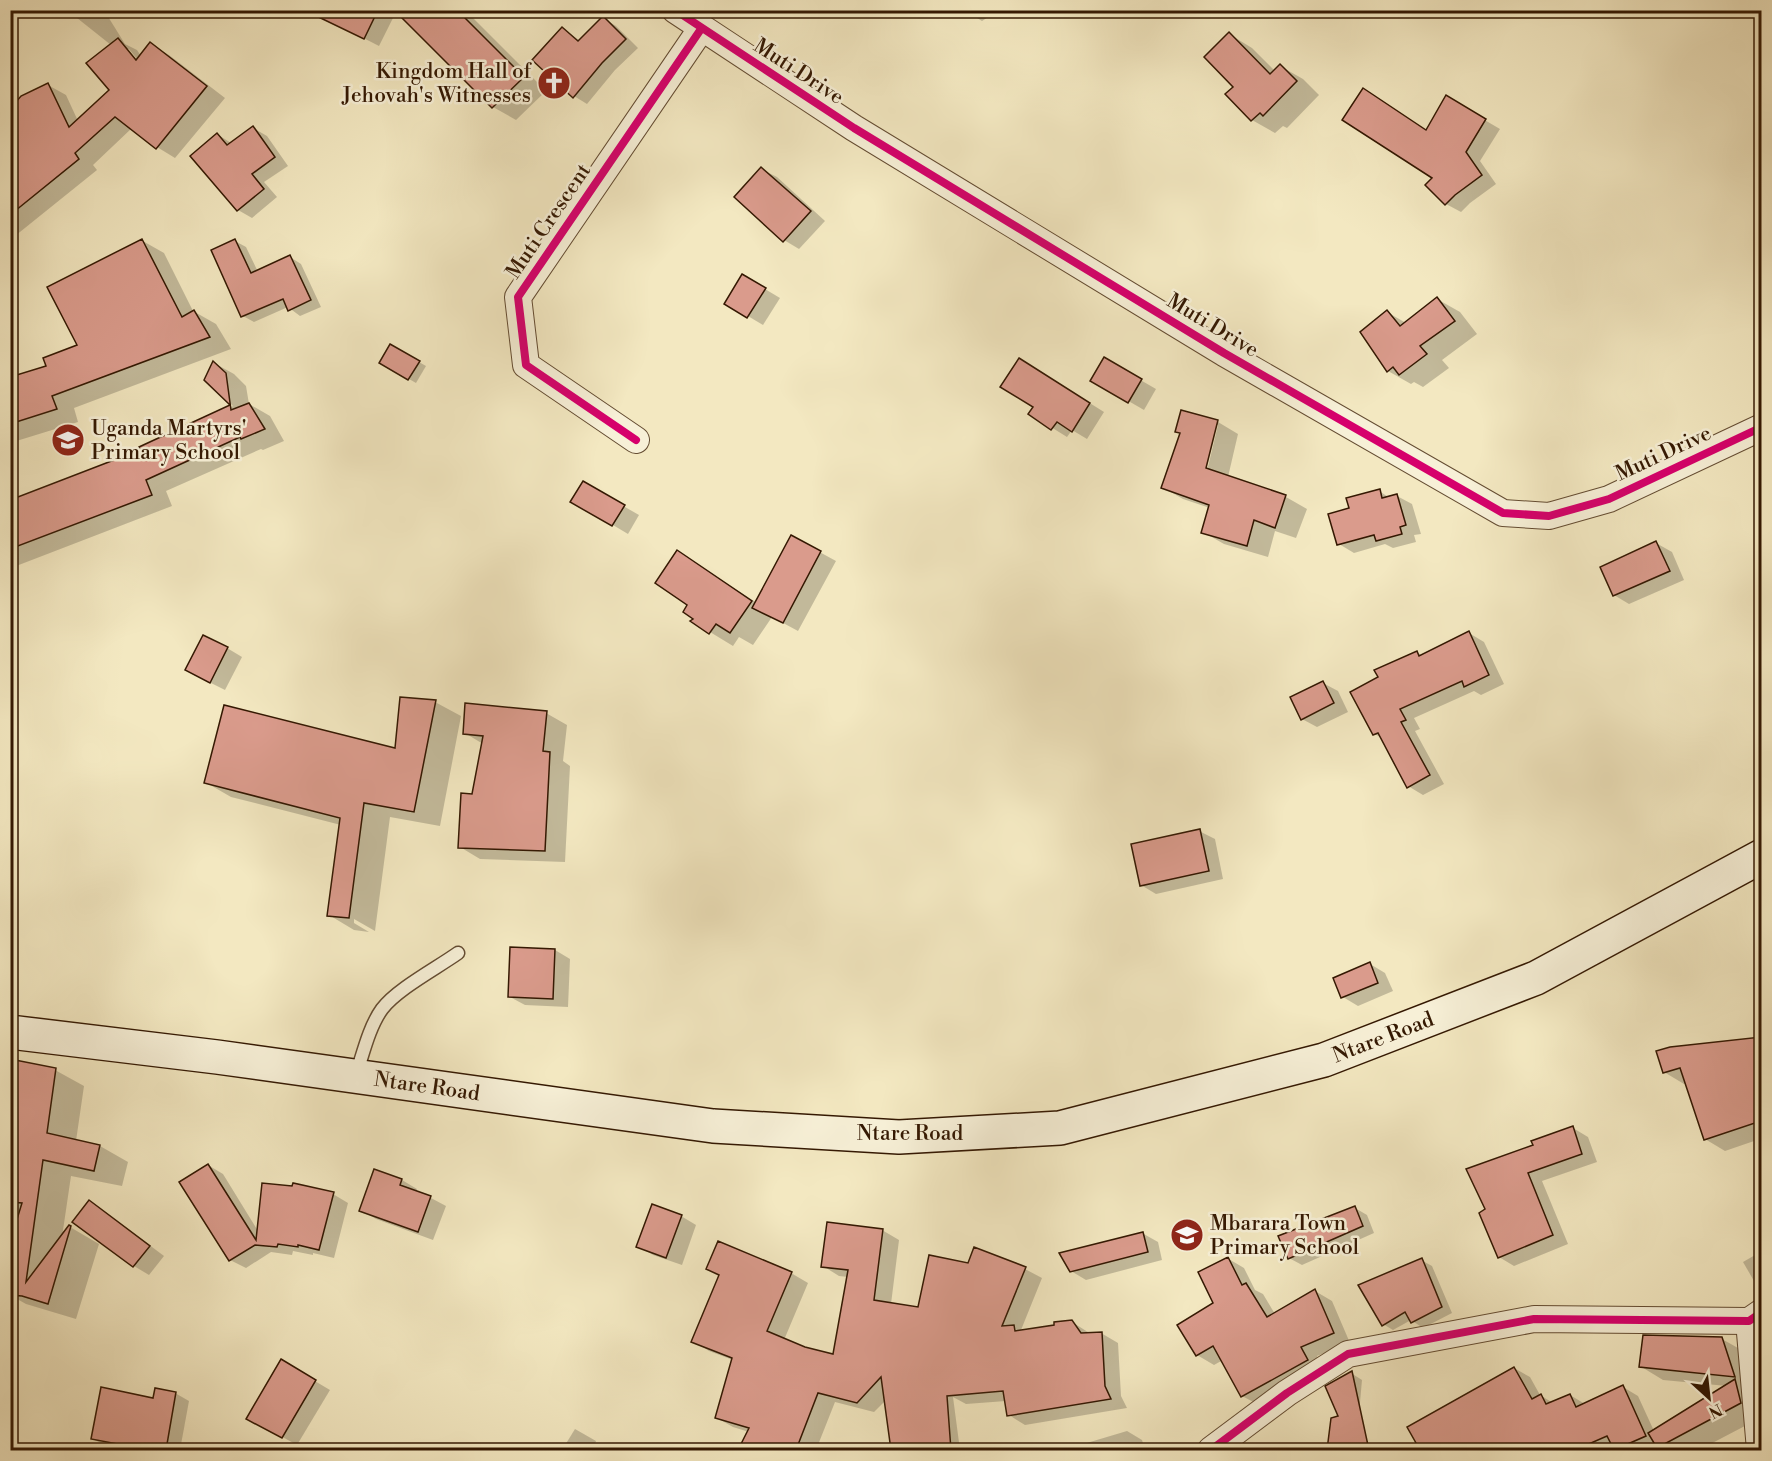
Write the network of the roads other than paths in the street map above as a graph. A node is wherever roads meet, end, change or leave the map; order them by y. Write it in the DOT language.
graph roads {
  1 [pos="675,10"];
  2 [pos="701,29"];
  3 [pos="1761,427"];
  4 [pos="636,440"];
  5 [pos="1761,856"];
  6 [pos="458,953"];
  7 [pos="10,1032"];
  8 [pos="356,1076"];
  9 [pos="1755,1316"];
  10 [pos="1211,1450"];
  11 [pos="1760,1450"];
  1 -- 2 [label="street, Muti Drive"];
  2 -- 3 [label="street, Muti Drive"];
  2 -- 4 [label="street, Muti Crescent"];
  5 -- 8 [label="main road, Ntare Road"];
  6 -- 8 [label="lane"];
  7 -- 8 [label="main road, Ntare Road"];
  9 -- 10 [label="street"];
  9 -- 11 [label="street"];
}
